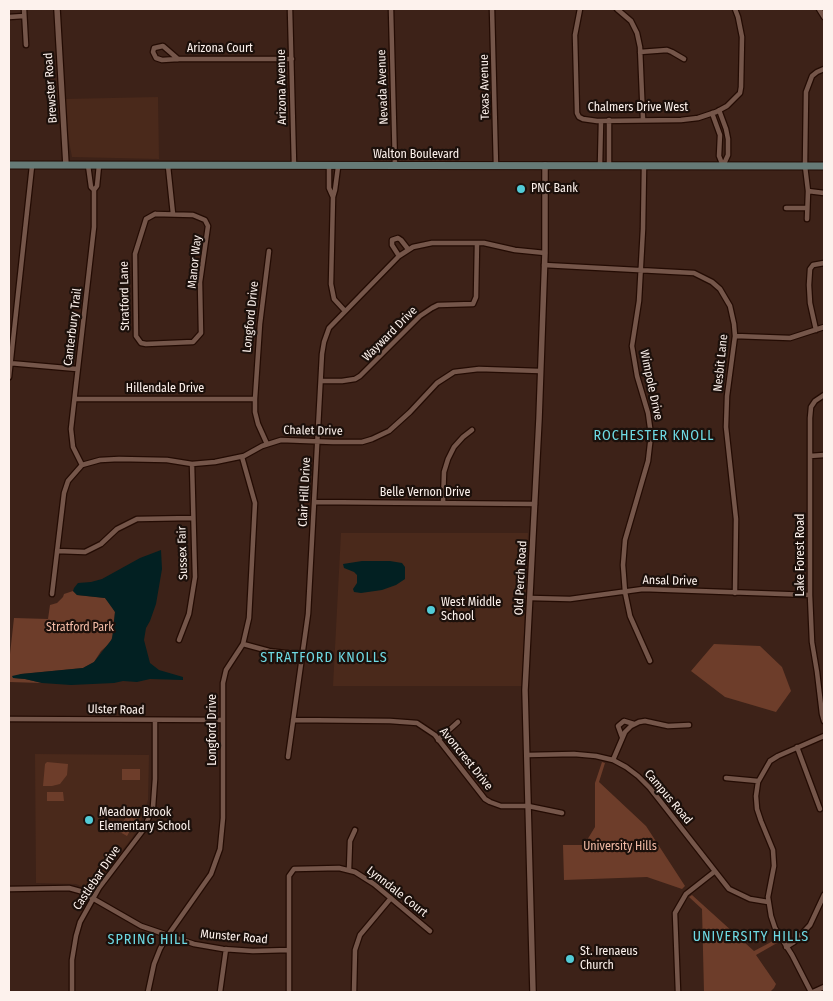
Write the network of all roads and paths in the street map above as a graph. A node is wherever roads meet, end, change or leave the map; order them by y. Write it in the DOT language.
graph roads {
  1 [pos="24,9"];
  2 [pos="57,9"];
  3 [pos="290,9"];
  4 [pos="391,9"];
  5 [pos="492,9"];
  6 [pos="580,9"];
  7 [pos="617,9"];
  8 [pos="735,9"];
  9 [pos="818,9"];
  10 [pos="24,16"];
  11 [pos="9,17"];
  12 [pos="824,17"];
  13 [pos="26,45"];
  14 [pos="640,52"];
  15 [pos="178,59"];
  16 [pos="292,59"];
  17 [pos="684,59"];
  18 [pos="824,69"];
  19 [pos="716,112"];
  20 [pos="643,119"];
  21 [pos="601,120"];
  22 [pos="609,120"];
  23 [pos="66,165"];
  24 [pos="88,165"];
  25 [pos="99,165"];
  26 [pos="294,165"];
  27 [pos="545,165"];
  28 [pos="9,166"];
  29 [pos="32,166"];
  30 [pos="168,166"];
  31 [pos="329,166"];
  32 [pos="396,166"];
  33 [pos="496,166"];
  34 [pos="600,166"];
  35 [pos="609,166"];
  36 [pos="644,166"];
  37 [pos="724,166"];
  38 [pos="805,166"];
  39 [pos="824,166"];
  40 [pos="338,167"];
  41 [pos="94,190"];
  42 [pos="808,191"];
  43 [pos="824,194"];
  44 [pos="333,197"];
  45 [pos="786,208"];
  46 [pos="807,208"];
  47 [pos="173,214"];
  48 [pos="807,219"];
  49 [pos="477,242"];
  50 [pos="408,249"];
  51 [pos="269,251"];
  52 [pos="545,254"];
  53 [pos="399,256"];
  54 [pos="824,263"];
  55 [pos="544,265"];
  56 [pos="641,269"];
  57 [pos="345,311"];
  58 [pos="824,328"];
  59 [pos="816,330"];
  60 [pos="735,336"];
  61 [pos="197,339"];
  62 [pos="10,363"];
  63 [pos="78,369"];
  64 [pos="540,371"];
  65 [pos="9,377"];
  66 [pos="321,381"];
  67 [pos="824,395"];
  68 [pos="74,399"];
  69 [pos="255,399"];
  70 [pos="472,430"];
  71 [pos="317,442"];
  72 [pos="267,444"];
  73 [pos="242,456"];
  74 [pos="810,456"];
  75 [pos="824,456"];
  76 [pos="192,464"];
  77 [pos="82,465"];
  78 [pos="314,502"];
  79 [pos="443,503"];
  80 [pos="535,504"];
  81 [pos="192,518"];
  82 [pos="57,551"];
  83 [pos="625,592"];
  84 [pos="735,593"];
  85 [pos="52,594"];
  86 [pos="810,595"];
  87 [pos="530,598"];
  88 [pos="179,640"];
  89 [pos="243,644"];
  90 [pos="302,656"];
  91 [pos="650,661"];
  92 [pos="9,719"];
  93 [pos="154,720"];
  94 [pos="223,720"];
  95 [pos="293,720"];
  96 [pos="824,721"];
  97 [pos="458,722"];
  98 [pos="634,724"];
  99 [pos="689,726"];
  100 [pos="824,736"];
  101 [pos="622,737"];
  102 [pos="438,740"];
  103 [pos="797,747"];
  104 [pos="527,755"];
  105 [pos="288,757"];
  106 [pos="613,760"];
  107 [pos="726,778"];
  108 [pos="758,781"];
  109 [pos="528,806"];
  110 [pos="820,809"];
  111 [pos="562,813"];
  112 [pos="355,830"];
  113 [pos="349,870"];
  114 [pos="714,872"];
  115 [pos="9,889"];
  116 [pos="824,895"];
  117 [pos="93,898"];
  118 [pos="391,898"];
  119 [pos="768,902"];
  120 [pos="430,931"];
  121 [pos="167,936"];
  122 [pos="786,947"];
  123 [pos="226,949"];
  124 [pos="289,950"];
  125 [pos="824,987"];
  126 [pos="72,992"];
  127 [pos="148,992"];
  128 [pos="220,992"];
  129 [pos="289,992"];
  130 [pos="354,992"];
  131 [pos="533,992"];
  132 [pos="678,992"];
  133 [pos="812,992"];
  1 -- 10 [label="street"];
  2 -- 23 [label="street, Brewster Road"];
  3 -- 16 [label="street, Arizona Avenue"];
  4 -- 32 [label="street, Nevada Avenue"];
  5 -- 33 [label="street, Texas Avenue"];
  6 -- 21 [label="street, Chalmers Drive West"];
  7 -- 14 [label="street"];
  8 -- 19 [label="street"];
  9 -- 12 [label="street"];
  10 -- 11 [label="street"];
  10 -- 13 [label="street"];
  14 -- 17 [label="street"];
  14 -- 20 [label="street"];
  15 -- 15 [label="street, Arizona Court"];
  15 -- 16 [label="street, Arizona Court"];
  16 -- 26 [label="street, Arizona Avenue"];
  18 -- 38 [label="street"];
  19 -- 20 [label="street, Chalmers Drive West"];
  19 -- 37 [label="street"];
  19 -- 37 [label="street"];
  20 -- 22 [label="street, Chalmers Drive West"];
  21 -- 22 [label="street, Chalmers Drive West"];
  21 -- 34 [label="street"];
  22 -- 35 [label="street"];
  23 -- 24 [label="main road, Walton Boulevard"];
  23 -- 29 [label="main road, Walton Boulevard"];
  24 -- 25 [label="main road, Walton Boulevard"];
  24 -- 41 [label="street, Canterbury Trail"];
  25 -- 30 [label="main road, Walton Boulevard"];
  25 -- 41 [label="street, Canterbury Trail"];
  26 -- 30 [label="main road, Walton Boulevard"];
  26 -- 31 [label="main road, Walton Boulevard"];
  27 -- 33 [label="main road, Walton Boulevard"];
  27 -- 34 [label="main road, Walton Boulevard"];
  27 -- 52 [label="street, Old Perch Road"];
  28 -- 29 [label="main road, Walton Boulevard"];
  29 -- 62 [label="street"];
  30 -- 47 [label="street"];
  31 -- 40 [label="main road, Walton Boulevard"];
  31 -- 44 [label="street"];
  32 -- 33 [label="main road, Walton Boulevard"];
  32 -- 40 [label="main road, Walton Boulevard"];
  34 -- 35 [label="main road, Walton Boulevard"];
  35 -- 36 [label="main road, Walton Boulevard"];
  36 -- 37 [label="main road, Walton Boulevard"];
  36 -- 56 [label="street, Wimpole Drive"];
  37 -- 38 [label="main road, Walton Boulevard"];
  38 -- 39 [label="main road, Walton Boulevard"];
  38 -- 42 [label="street"];
  40 -- 44 [label="street"];
  41 -- 63 [label="street, Canterbury Trail"];
  42 -- 43 [label="street"];
  42 -- 46 [label="street"];
  44 -- 57 [label="street"];
  45 -- 46 [label="street"];
  46 -- 48 [label="street"];
  47 -- 61 [label="street, Manor Way"];
  47 -- 61 [label="street, Stratford Lane"];
  49 -- 50 [label="street, Clair Hill Drive"];
  49 -- 52 [label="street, Clair Hill Drive"];
  49 -- 66 [label="street, Wayward Drive"];
  50 -- 53 [label="street, Clair Hill Drive"];
  50 -- 53 [label="street"];
  51 -- 69 [label="street, Longford Drive"];
  52 -- 55 [label="street, Old Perch Road"];
  53 -- 57 [label="street, Clair Hill Drive"];
  54 -- 59 [label="street"];
  55 -- 56 [label="street, Nesbit Lane"];
  55 -- 64 [label="street, Old Perch Road"];
  56 -- 60 [label="street, Nesbit Lane"];
  56 -- 83 [label="street, Wimpole Drive"];
  57 -- 66 [label="street, Clair Hill Drive"];
  58 -- 59 [label="street"];
  59 -- 60 [label="street"];
  60 -- 84 [label="street, Nesbit Lane"];
  62 -- 63 [label="street"];
  62 -- 65 [label="street"];
  63 -- 68 [label="street, Canterbury Trail"];
  64 -- 71 [label="street, Chalet Drive"];
  64 -- 80 [label="street, Old Perch Road"];
  66 -- 71 [label="street, Clair Hill Drive"];
  67 -- 74 [label="street, Lake Forest Road"];
  68 -- 69 [label="street, Hillendale Drive"];
  68 -- 77 [label="street, Canterbury Trail"];
  69 -- 72 [label="street, Longford Drive"];
  70 -- 79 [label="street"];
  71 -- 72 [label="street, Chalet Drive"];
  71 -- 78 [label="street, Clair Hill Drive"];
  72 -- 73 [label="street, Chalet Drive"];
  73 -- 76 [label="street, Chalet Drive"];
  73 -- 89 [label="street, Longford Drive"];
  74 -- 75 [label="street"];
  74 -- 86 [label="street, Lake Forest Road"];
  76 -- 77 [label="street, Chalet Drive"];
  76 -- 81 [label="street, Sussex Fair"];
  77 -- 82 [label="street"];
  78 -- 79 [label="street, Belle Vernon Drive"];
  78 -- 90 [label="street, Clair Hill Drive"];
  79 -- 80 [label="street, Belle Vernon Drive"];
  80 -- 87 [label="street, Old Perch Road"];
  81 -- 82 [label="street"];
  81 -- 88 [label="street, Sussex Fair"];
  82 -- 85 [label="street"];
  83 -- 84 [label="street, Ansal Drive"];
  83 -- 87 [label="street, Ansal Drive"];
  83 -- 91 [label="street, Wimpole Drive"];
  84 -- 86 [label="street, Ansal Drive"];
  86 -- 96 [label="street, Lake Forest Road"];
  87 -- 104 [label="street, Old Perch Road"];
  89 -- 90 [label="street"];
  89 -- 94 [label="street, Longford Drive"];
  90 -- 95 [label="street, Clair Hill Drive"];
  92 -- 93 [label="street, Ulster Road"];
  93 -- 94 [label="street, Ulster Road"];
  93 -- 117 [label="street, Castlebar Drive"];
  94 -- 121 [label="street, Longford Drive"];
  95 -- 102 [label="street, Avoncrest Drive"];
  95 -- 105 [label="street, Clair Hill Drive"];
  97 -- 102 [label="street"];
  98 -- 99 [label="street"];
  98 -- 101 [label="street"];
  98 -- 101 [label="street"];
  100 -- 103 [label="street"];
  101 -- 106 [label="street"];
  102 -- 109 [label="street, Avoncrest Drive"];
  103 -- 108 [label="street"];
  103 -- 110 [label="street"];
  104 -- 106 [label="street, Campus Road"];
  104 -- 109 [label="street, Old Perch Road"];
  106 -- 114 [label="street, Campus Road"];
  107 -- 108 [label="street"];
  108 -- 119 [label="street"];
  109 -- 111 [label="street, Avoncrest Drive"];
  109 -- 131 [label="street, Old Perch Road"];
  112 -- 113 [label="street"];
  113 -- 118 [label="street, Lynndale Court"];
  113 -- 124 [label="street"];
  114 -- 119 [label="street, Campus Road"];
  114 -- 132 [label="street"];
  115 -- 117 [label="street, Munster Road"];
  116 -- 122 [label="street"];
  117 -- 121 [label="street, Munster Road"];
  117 -- 126 [label="street, Castlebar Drive"];
  118 -- 120 [label="street, Lynndale Court"];
  118 -- 130 [label="street"];
  119 -- 122 [label="street"];
  121 -- 123 [label="street, Munster Road"];
  121 -- 127 [label="street, Longford Drive"];
  122 -- 133 [label="street"];
  123 -- 124 [label="street, Munster Road"];
  123 -- 128 [label="street"];
  124 -- 129 [label="street"];
  125 -- 133 [label="street"];
}
